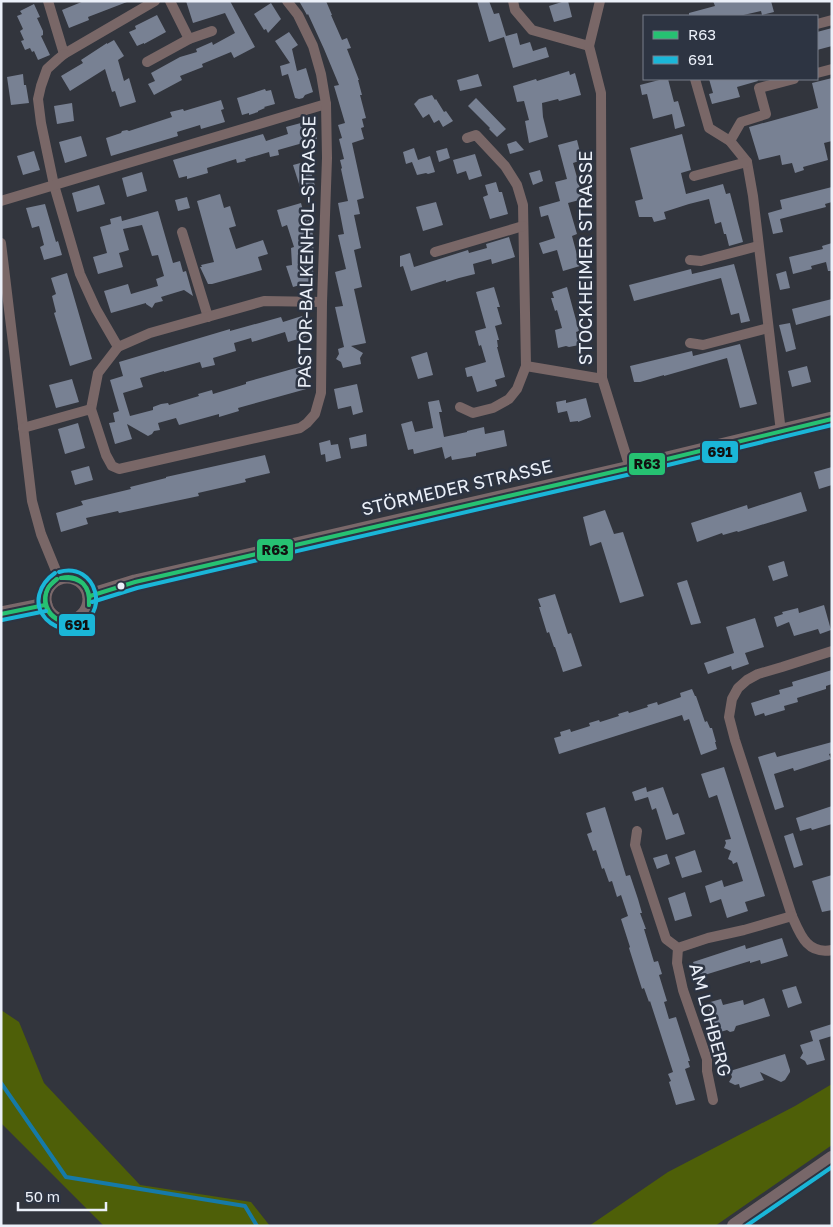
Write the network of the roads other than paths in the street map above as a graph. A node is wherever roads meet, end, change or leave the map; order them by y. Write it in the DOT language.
graph roads {
  1 [pos="48,1"];
  2 [pos="155,1"];
  3 [pos="170,1"];
  4 [pos="287,1"];
  5 [pos="513,1"];
  6 [pos="600,1"];
  7 [pos="832,20"];
  8 [pos="818,24"];
  9 [pos="212,31"];
  10 [pos="190,39"];
  11 [pos="589,46"];
  12 [pos="64,54"];
  13 [pos="147,62"];
  14 [pos="832,69"];
  15 [pos="818,73"];
  16 [pos="695,80"];
  17 [pos="790,80"];
  18 [pos="326,104"];
  19 [pos="467,138"];
  20 [pos="730,141"];
  21 [pos="747,162"];
  22 [pos="694,176"];
  23 [pos="54,185"];
  24 [pos="1,201"];
  25 [pos="523,226"];
  26 [pos="182,232"];
  27 [pos="1,243"];
  28 [pos="758,246"];
  29 [pos="435,252"];
  30 [pos="690,260"];
  31 [pos="322,302"];
  32 [pos="208,316"];
  33 [pos="768,328"];
  34 [pos="690,343"];
  35 [pos="118,347"];
  36 [pos="526,366"];
  37 [pos="602,378"];
  38 [pos="460,407"];
  39 [pos="92,409"];
  40 [pos="832,419"];
  41 [pos="23,428"];
  42 [pos="781,432"];
  43 [pos="630,468"];
  44 [pos="59,578"];
  45 [pos="90,596"];
  46 [pos="45,605"];
  47 [pos="1,614"];
  48 [pos="832,652"];
  49 [pos="637,831"];
  50 [pos="792,916"];
  51 [pos="678,948"];
  52 [pos="832,950"];
  53 [pos="713,1100"];
  54 [pos="832,1159"];
  55 [pos="735,1226"];
  1 -- 12 [label="street"];
  2 -- 12 [label="street"];
  3 -- 10 [label="street"];
  4 -- 18 [label="street, PASTOR-BALKENHOL-STRASSE"];
  5 -- 11 [label="street"];
  6 -- 11 [label="street, STOCKHEIMER STRASSE"];
  7 -- 8 [label="street"];
  9 -- 10 [label="street"];
  10 -- 13 [label="street"];
  11 -- 37 [label="street, STOCKHEIMER STRASSE"];
  12 -- 23 [label="street"];
  14 -- 15 [label="street"];
  16 -- 20 [label="street"];
  17 -- 20 [label="street"];
  18 -- 23 [label="street"];
  18 -- 31 [label="street, PASTOR-BALKENHOL-STRASSE"];
  19 -- 25 [label="street"];
  20 -- 21 [label="street"];
  21 -- 22 [label="street"];
  21 -- 28 [label="street"];
  23 -- 24 [label="street"];
  23 -- 35 [label="street"];
  25 -- 29 [label="street"];
  25 -- 36 [label="street"];
  26 -- 32 [label="street"];
  27 -- 41 [label="street"];
  28 -- 30 [label="street"];
  28 -- 33 [label="street"];
  31 -- 32 [label="street"];
  31 -- 39 [label="street, PASTOR-BALKENHOL-STRASSE"];
  32 -- 35 [label="street"];
  33 -- 34 [label="street"];
  33 -- 42 [label="street"];
  35 -- 39 [label="street"];
  36 -- 37 [label="street"];
  36 -- 38 [label="street"];
  37 -- 43 [label="street, STOCKHEIMER STRASSE"];
  39 -- 41 [label="street"];
  40 -- 42 [label="main road, STÖRMEDER STRASSE"];
  41 -- 44 [label="street"];
  42 -- 43 [label="main road, STÖRMEDER STRASSE"];
  43 -- 45 [label="main road, STÖRMEDER STRASSE"];
  44 -- 45 [label="main road"];
  44 -- 46 [label="main road"];
  45 -- 46 [label="main road"];
  46 -- 47 [label="main road"];
  48 -- 50 [label="street"];
  49 -- 51 [label="street, AM LOHBERG"];
  50 -- 51 [label="street, AM LOHBERG"];
  50 -- 52 [label="street"];
  51 -- 53 [label="street, AM LOHBERG"];
  54 -- 55 [label="main road"];
}
